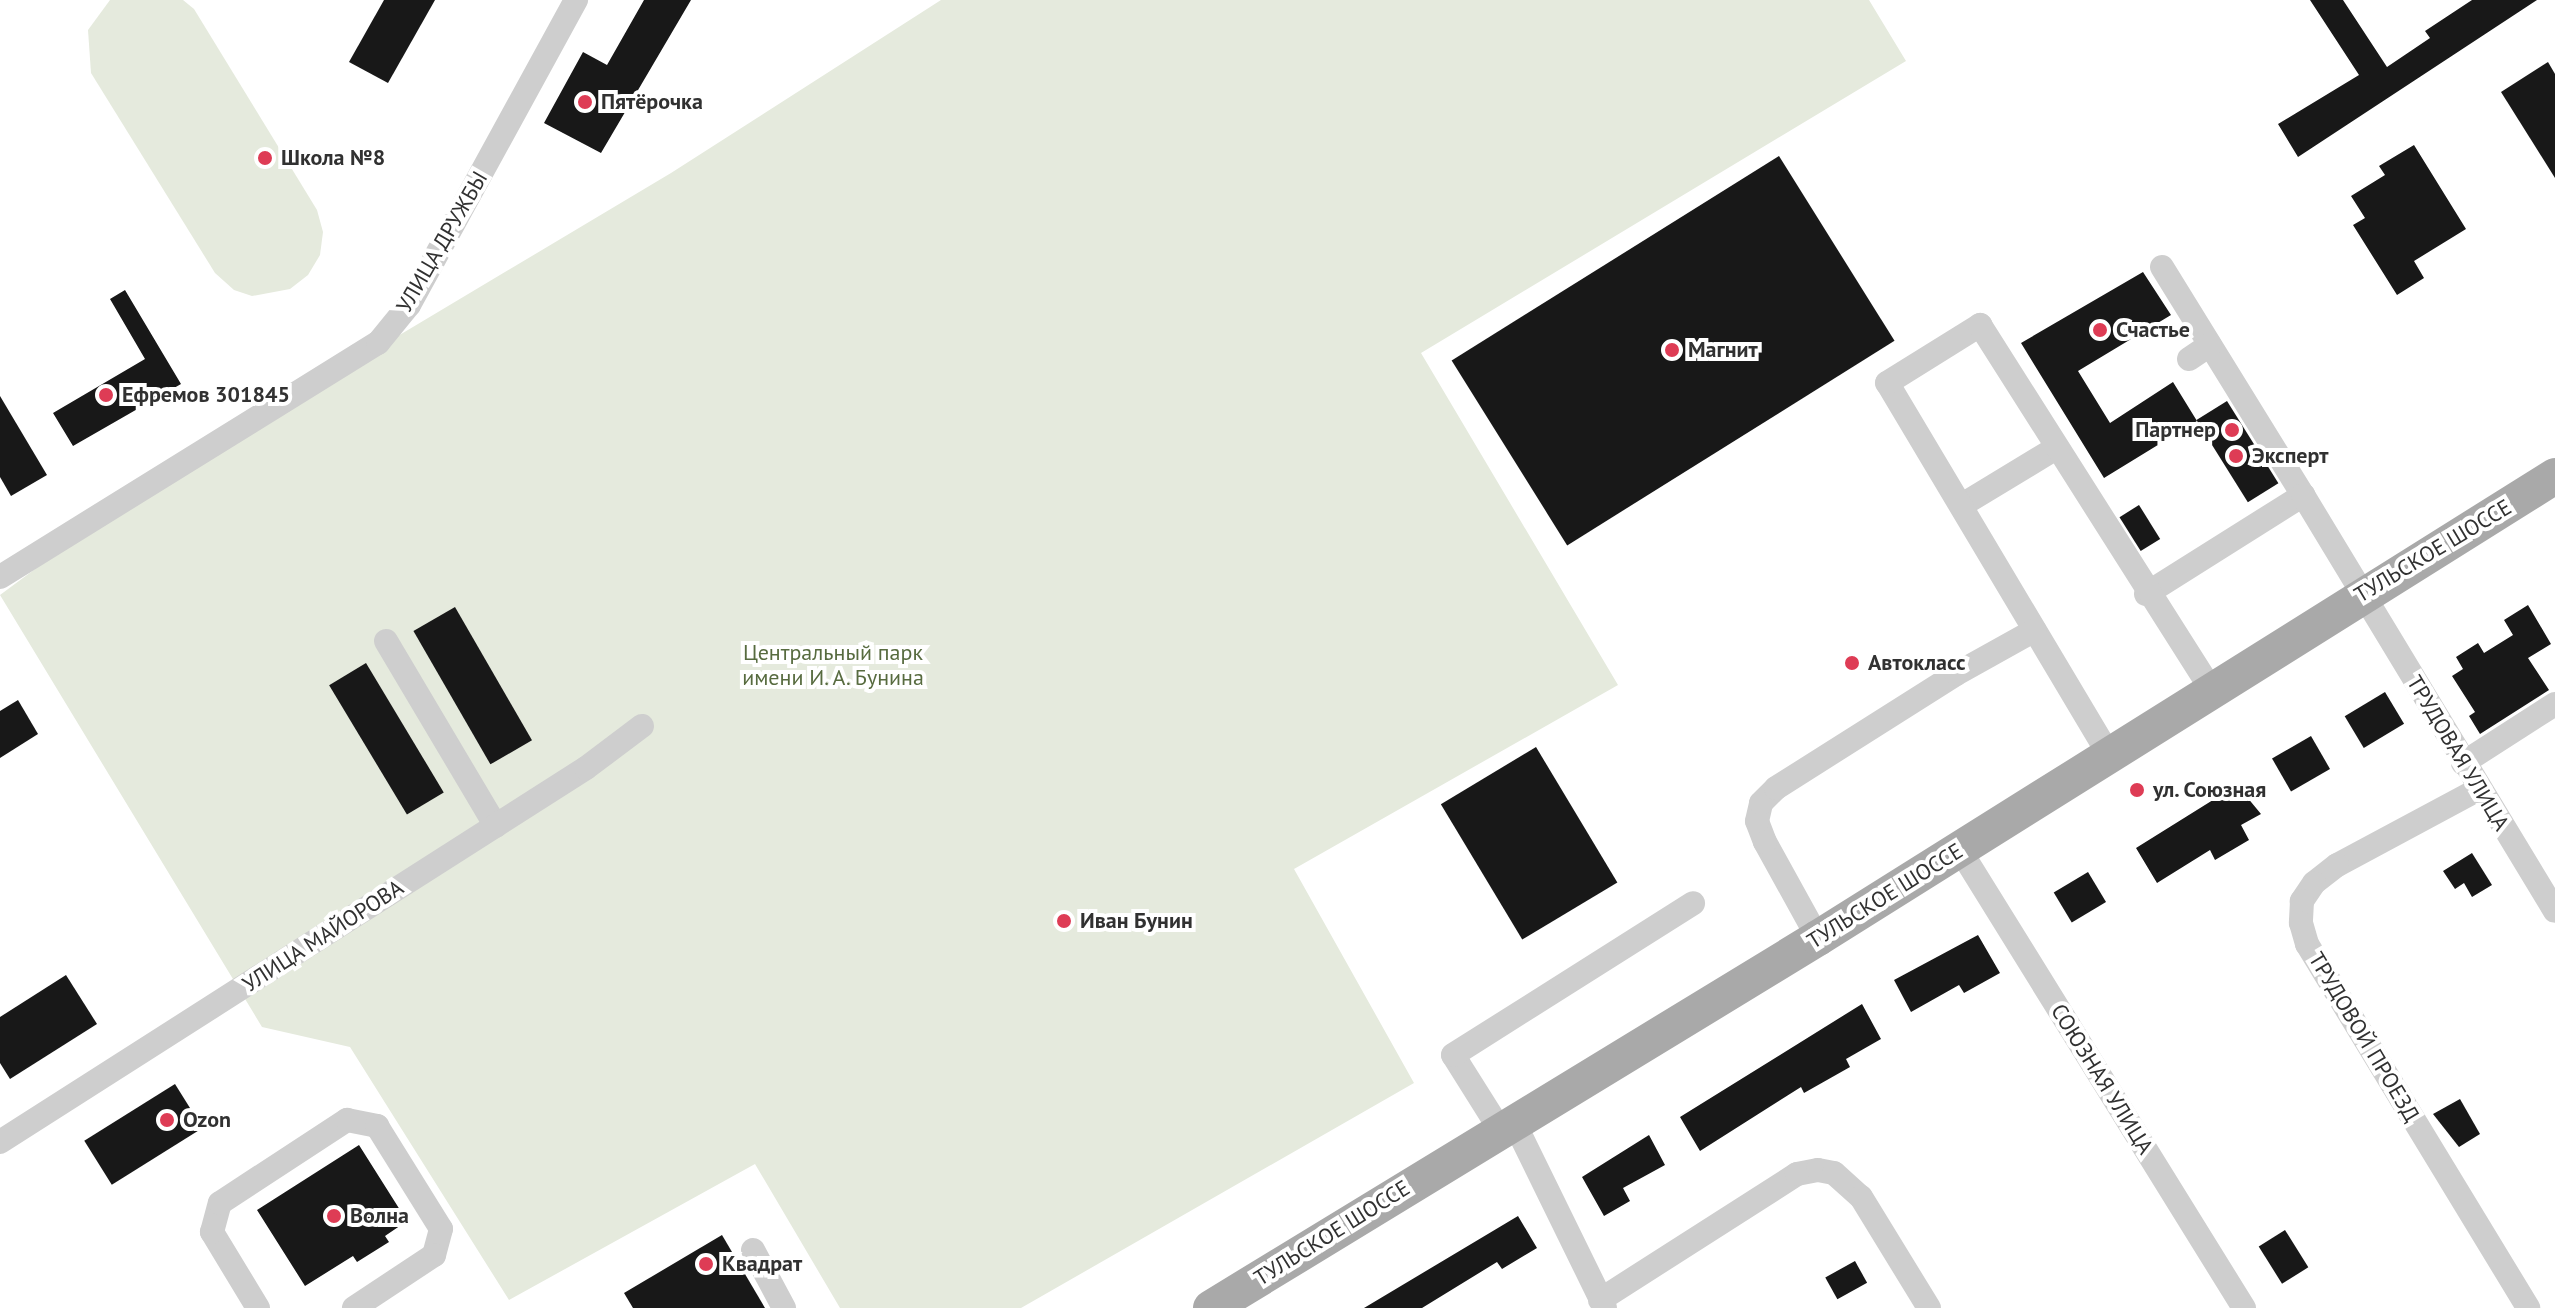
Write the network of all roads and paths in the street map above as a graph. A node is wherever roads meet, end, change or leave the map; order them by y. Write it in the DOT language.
graph roads {
  1 [pos="576,0"];
  2 [pos="2162,267"];
  3 [pos="2210,345"];
  4 [pos="2189,359"];
  5 [pos="2056,448"];
  6 [pos="2555,476"];
  7 [pos="2303,495"];
  8 [pos="1962,505"];
  9 [pos="0,577"];
  10 [pos="2146,594"];
  11 [pos="2363,594"];
  12 [pos="2035,630"];
  13 [pos="386,641"];
  14 [pos="2210,688"];
  15 [pos="2555,704"];
  16 [pos="642,726"];
  17 [pos="2108,753"];
  18 [pos="2463,763"];
  19 [pos="2479,789"];
  20 [pos="496,826"];
  21 [pos="1960,850"];
  22 [pos="1693,903"];
  23 [pos="2555,911"];
  24 [pos="1818,938"];
  25 [pos="1506,1124"];
  26 [pos="0,1142"];
  27 [pos="753,1250"];
  28 [pos="1603,1304"];
  29 [pos="356,1307"];
  30 [pos="258,1308"];
  31 [pos="784,1308"];
  32 [pos="1211,1308"];
  33 [pos="1929,1308"];
  34 [pos="2244,1308"];
  35 [pos="2528,1308"];
  1 -- 9 [label="street, УЛИЦА ДРУЖБЫ"];
  2 -- 3 [label="street, ТРУДОВАЯ УЛИЦА"];
  3 -- 4 [label="street"];
  3 -- 7 [label="street, ТРУДОВАЯ УЛИЦА"];
  5 -- 8 [label="street"];
  5 -- 8 [label="street"];
  5 -- 10 [label="street"];
  6 -- 11 [label="main road, ТУЛЬСКОЕ ШОССЕ"];
  7 -- 10 [label="street"];
  7 -- 11 [label="street, ТРУДОВАЯ УЛИЦА"];
  8 -- 12 [label="street"];
  10 -- 14 [label="street"];
  11 -- 14 [label="main road, ТУЛЬСКОЕ ШОССЕ"];
  11 -- 18 [label="street, ТРУДОВАЯ УЛИЦА"];
  12 -- 17 [label="street"];
  12 -- 24 [label="street"];
  13 -- 20 [label="street"];
  14 -- 17 [label="main road, ТУЛЬСКОЕ ШОССЕ"];
  15 -- 18 [label="street"];
  16 -- 20 [label="street, УЛИЦА МАЙОРОВА"];
  17 -- 21 [label="main road, ТУЛЬСКОЕ ШОССЕ"];
  18 -- 19 [label="street, ТРУДОВАЯ УЛИЦА"];
  19 -- 23 [label="street, ТРУДОВАЯ УЛИЦА"];
  19 -- 35 [label="street, ТРУДОВОЙ ПРОЕЗД"];
  20 -- 26 [label="street, УЛИЦА МАЙОРОВА"];
  21 -- 24 [label="main road, ТУЛЬСКОЕ ШОССЕ"];
  21 -- 34 [label="street, СОЮЗНАЯ УЛИЦА"];
  22 -- 25 [label="street"];
  24 -- 25 [label="main road, ТУЛЬСКОЕ ШОССЕ"];
  25 -- 28 [label="street"];
  25 -- 32 [label="main road, ТУЛЬСКОЕ ШОССЕ"];
  27 -- 31 [label="street"];
  28 -- 33 [label="street"];
  29 -- 30 [label="street"];
}
